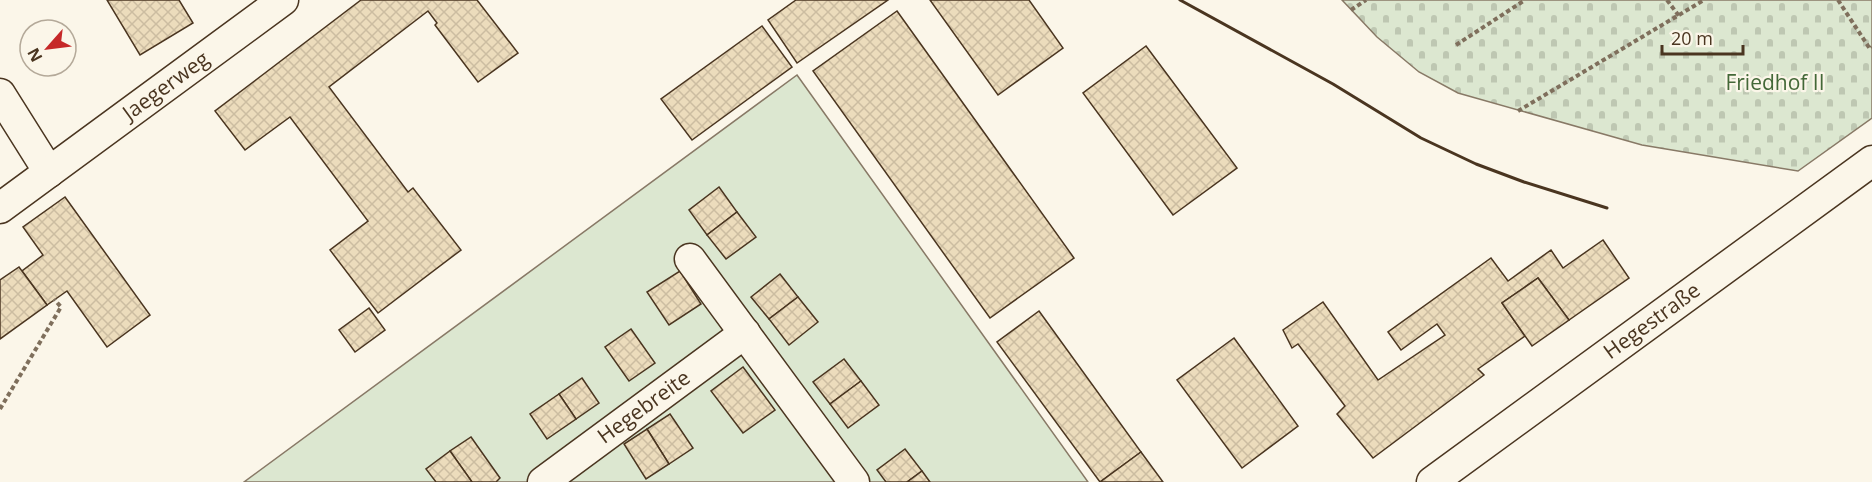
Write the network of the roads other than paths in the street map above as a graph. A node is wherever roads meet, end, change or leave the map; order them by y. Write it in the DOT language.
graph roads {
  1 [pos="283,0"];
  2 [pos="0,94"];
  3 [pos="1872,161"];
  4 [pos="49,171"];
  5 [pos="0,208"];
  6 [pos="690,259"];
  7 [pos="745,333"];
  8 [pos="543,482"];
  9 [pos="854,482"];
  10 [pos="1432,482"];
  1 -- 4 [label="street, Jaegerweg"];
  2 -- 4 [label="street"];
  3 -- 10 [label="street, Hegestraße"];
  4 -- 5 [label="street, Jaegerweg"];
  6 -- 7 [label="street"];
  7 -- 8 [label="street, Hegebreite"];
  7 -- 9 [label="street"];
}
